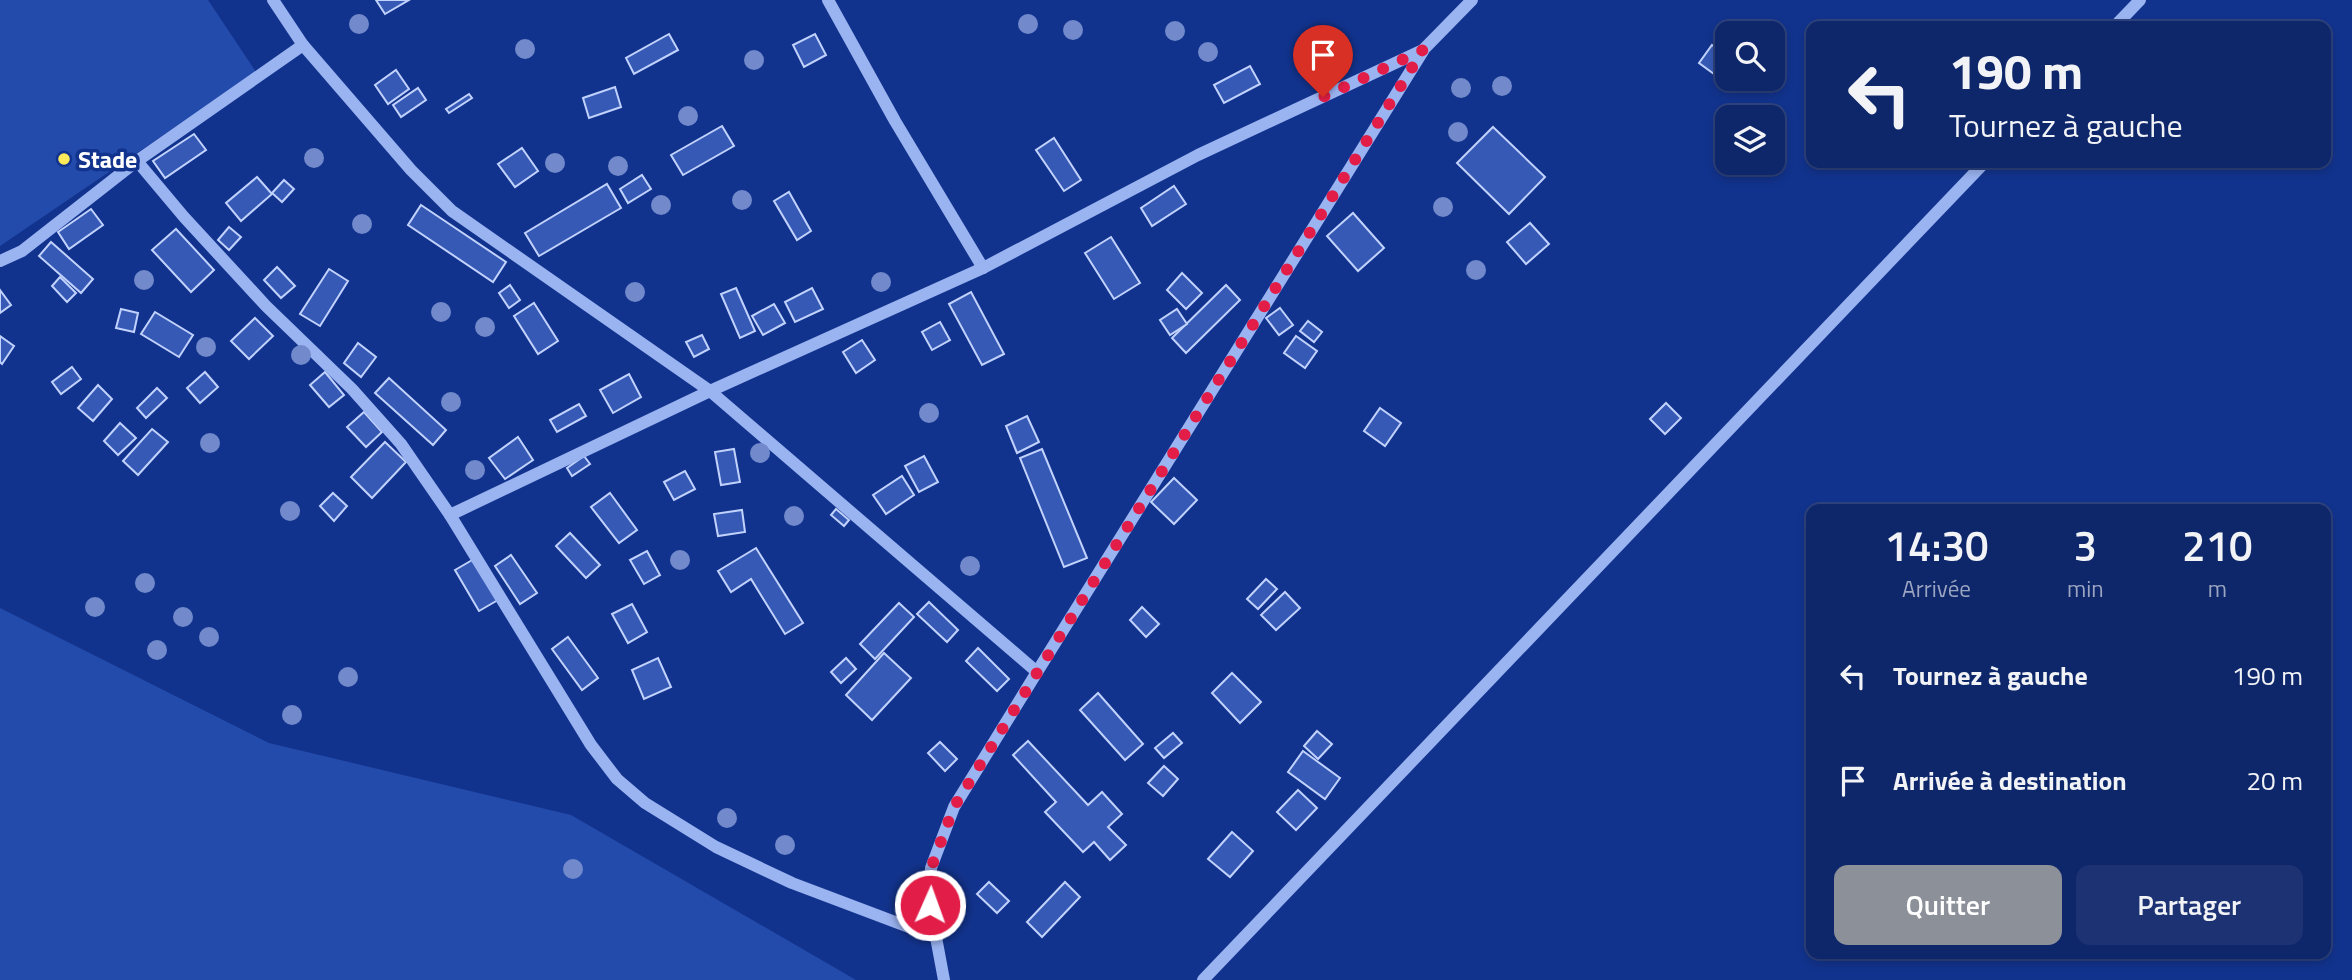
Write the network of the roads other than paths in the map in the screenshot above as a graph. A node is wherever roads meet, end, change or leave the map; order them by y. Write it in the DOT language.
graph roads {
  1 [pos="273,0"];
  2 [pos="828,0"];
  3 [pos="1472,0"];
  4 [pos="2140,0"];
  5 [pos="2120,21"];
  6 [pos="303,45"];
  7 [pos="1423,50"];
  8 [pos="137,161"];
  9 [pos="1979,168"];
  10 [pos="0,261"];
  11 [pos="983,268"];
  12 [pos="710,391"];
  13 [pos="450,515"];
  14 [pos="1037,672"];
  15 [pos="935,937"];
  16 [pos="944,980"];
  17 [pos="1203,980"];
  1 -- 6 [label="street"];
  2 -- 11 [label="street"];
  3 -- 7 [label="street"];
  4 -- 5 [label="street"];
  6 -- 8 [label="street"];
  6 -- 12 [label="street"];
  7 -- 11 [label="street"];
  7 -- 14 [label="street"];
  8 -- 10 [label="street"];
  8 -- 13 [label="street"];
  9 -- 17 [label="street"];
  11 -- 12 [label="street"];
  12 -- 13 [label="street"];
  12 -- 14 [label="street"];
  13 -- 15 [label="street"];
  14 -- 15 [label="street"];
  15 -- 16 [label="street"];
}
